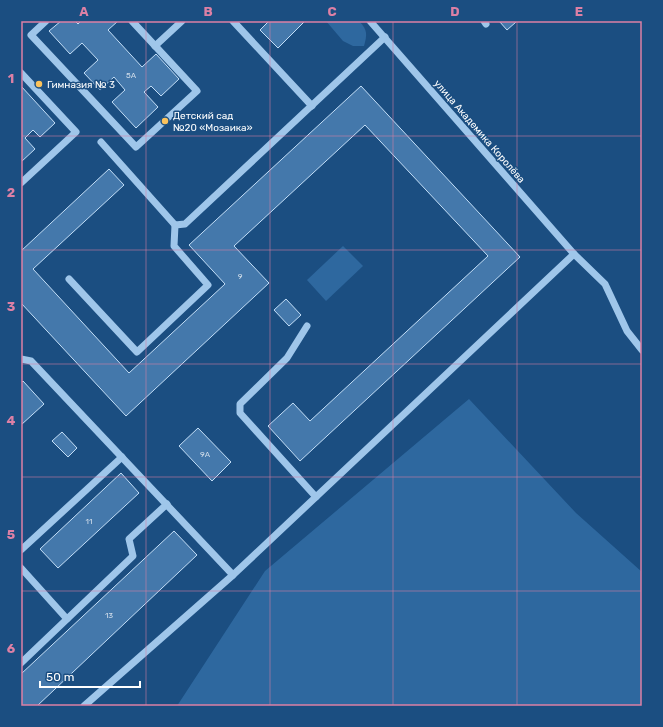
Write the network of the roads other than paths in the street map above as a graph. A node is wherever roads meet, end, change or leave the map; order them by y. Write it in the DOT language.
graph roads {
  1 [pos="46,21"];
  2 [pos="132,21"];
  3 [pos="182,21"];
  4 [pos="233,21"];
  5 [pos="370,21"];
  6 [pos="385,37"];
  7 [pos="155,46"];
  8 [pos="21,73"];
  9 [pos="312,106"];
  10 [pos="101,142"];
  11 [pos="21,183"];
  12 [pos="175,225"];
  13 [pos="574,254"];
  14 [pos="70,280"];
  15 [pos="307,326"];
  16 [pos="642,350"];
  17 [pos="21,359"];
  18 [pos="122,457"];
  19 [pos="316,497"];
  20 [pos="167,504"];
  21 [pos="21,550"];
  22 [pos="21,568"];
  23 [pos="233,575"];
  24 [pos="67,619"];
  25 [pos="21,663"];
  26 [pos="84,706"];
  1 -- 7 [label="street"];
  2 -- 7 [label="street"];
  3 -- 7 [label="street"];
  4 -- 9 [label="street"];
  5 -- 6 [label="street, улица Академика Королёва"];
  6 -- 9 [label="street"];
  6 -- 13 [label="street, улица Академика Королёва"];
  8 -- 11 [label="street"];
  9 -- 12 [label="street"];
  10 -- 12 [label="street"];
  12 -- 14 [label="street"];
  13 -- 16 [label="street, улица Академика Королёва"];
  13 -- 19 [label="street"];
  15 -- 19 [label="street"];
  17 -- 18 [label="street"];
  18 -- 20 [label="street"];
  18 -- 21 [label="street"];
  19 -- 23 [label="street"];
  20 -- 23 [label="street"];
  20 -- 24 [label="street"];
  22 -- 24 [label="street"];
  23 -- 26 [label="street"];
  24 -- 25 [label="street"];
}
